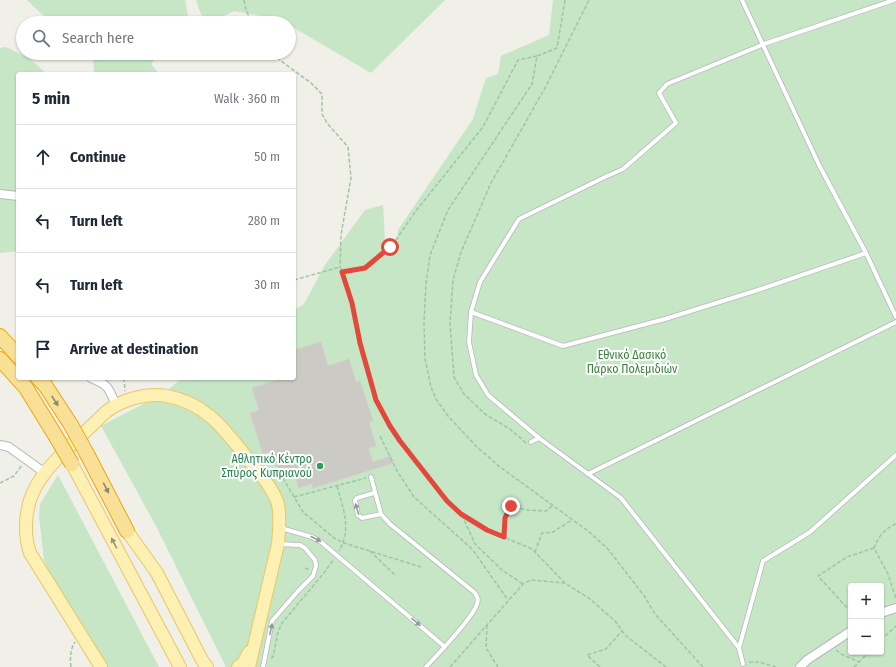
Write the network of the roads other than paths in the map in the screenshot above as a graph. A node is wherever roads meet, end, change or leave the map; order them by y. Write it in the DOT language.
graph roads {
  1 [pos="742,0"];
  2 [pos="894,0"];
  3 [pos="764,44"];
  4 [pos="0,194"];
  5 [pos="16,196"];
  6 [pos="866,253"];
  7 [pos="471,312"];
  8 [pos="896,317"];
  9 [pos="896,322"];
  10 [pos="0,336"];
  11 [pos="16,354"];
  12 [pos="0,359"];
  13 [pos="16,377"];
  14 [pos="19,380"];
  15 [pos="40,380"];
  16 [pos="96,380"];
  17 [pos="121,403"];
  18 [pos="539,438"];
  19 [pos="531,442"];
  20 [pos="0,445"];
  21 [pos="896,455"];
  22 [pos="72,464"];
  23 [pos="45,473"];
  24 [pos="588,474"];
  25 [pos="371,477"];
  26 [pos="374,493"];
  27 [pos="381,514"];
  28 [pos="279,527"];
  29 [pos="127,531"];
  30 [pos="278,544"];
  31 [pos="126,566"];
  32 [pos="896,608"];
  33 [pos="884,612"];
  34 [pos="848,634"];
  35 [pos="254,644"];
  36 [pos="445,647"];
  37 [pos="739,648"];
  38 [pos="743,664"];
  39 [pos="101,667"];
  40 [pos="174,667"];
  41 [pos="180,667"];
  42 [pos="198,667"];
  43 [pos="207,667"];
  44 [pos="238,667"];
  45 [pos="249,667"];
  46 [pos="263,667"];
  47 [pos="426,667"];
  48 [pos="800,667"];
  1 -- 3 [label="lane"];
  2 -- 3 [label="lane"];
  3 -- 6 [label="lane"];
  3 -- 7 [label="lane"];
  4 -- 5 [label="street"];
  6 -- 7 [label="lane"];
  6 -- 8 [label="lane"];
  7 -- 18 [label="lane"];
  9 -- 24 [label="lane"];
  10 -- 11 [label="highway"];
  12 -- 13 [label="highway, bridge"];
  14 -- 22 [label="highway, bridge"];
  15 -- 29 [label="highway, one-way, bridge"];
  16 -- 17 [label="street"];
  17 -- 23 [label="main road"];
  17 -- 28 [label="main road"];
  18 -- 19 [label="lane"];
  18 -- 24 [label="lane"];
  20 -- 23 [label="street"];
  21 -- 37 [label="lane"];
  31 -- 22 [label="main road, one-way"];
  23 -- 39 [label="main road"];
  24 -- 37 [label="lane"];
  25 -- 26 [label="lane"];
  26 -- 27 [label="lane"];
  27 -- 26 [label="lane, one-way"];
  27 -- 36 [label="lane"];
  28 -- 30 [label="main road"];
  28 -- 36 [label="lane, one-way"];
  29 -- 42 [label="main road"];
  29 -- 43 [label="main road"];
  30 -- 35 [label="main road"];
  46 -- 30 [label="lane, one-way"];
  31 -- 40 [label="main road"];
  31 -- 41 [label="main road"];
  32 -- 33 [label="street"];
  34 -- 48 [label="street"];
  35 -- 44 [label="main road"];
  35 -- 45 [label="main road"];
  36 -- 47 [label="lane"];
  37 -- 38 [label="lane"];
}
